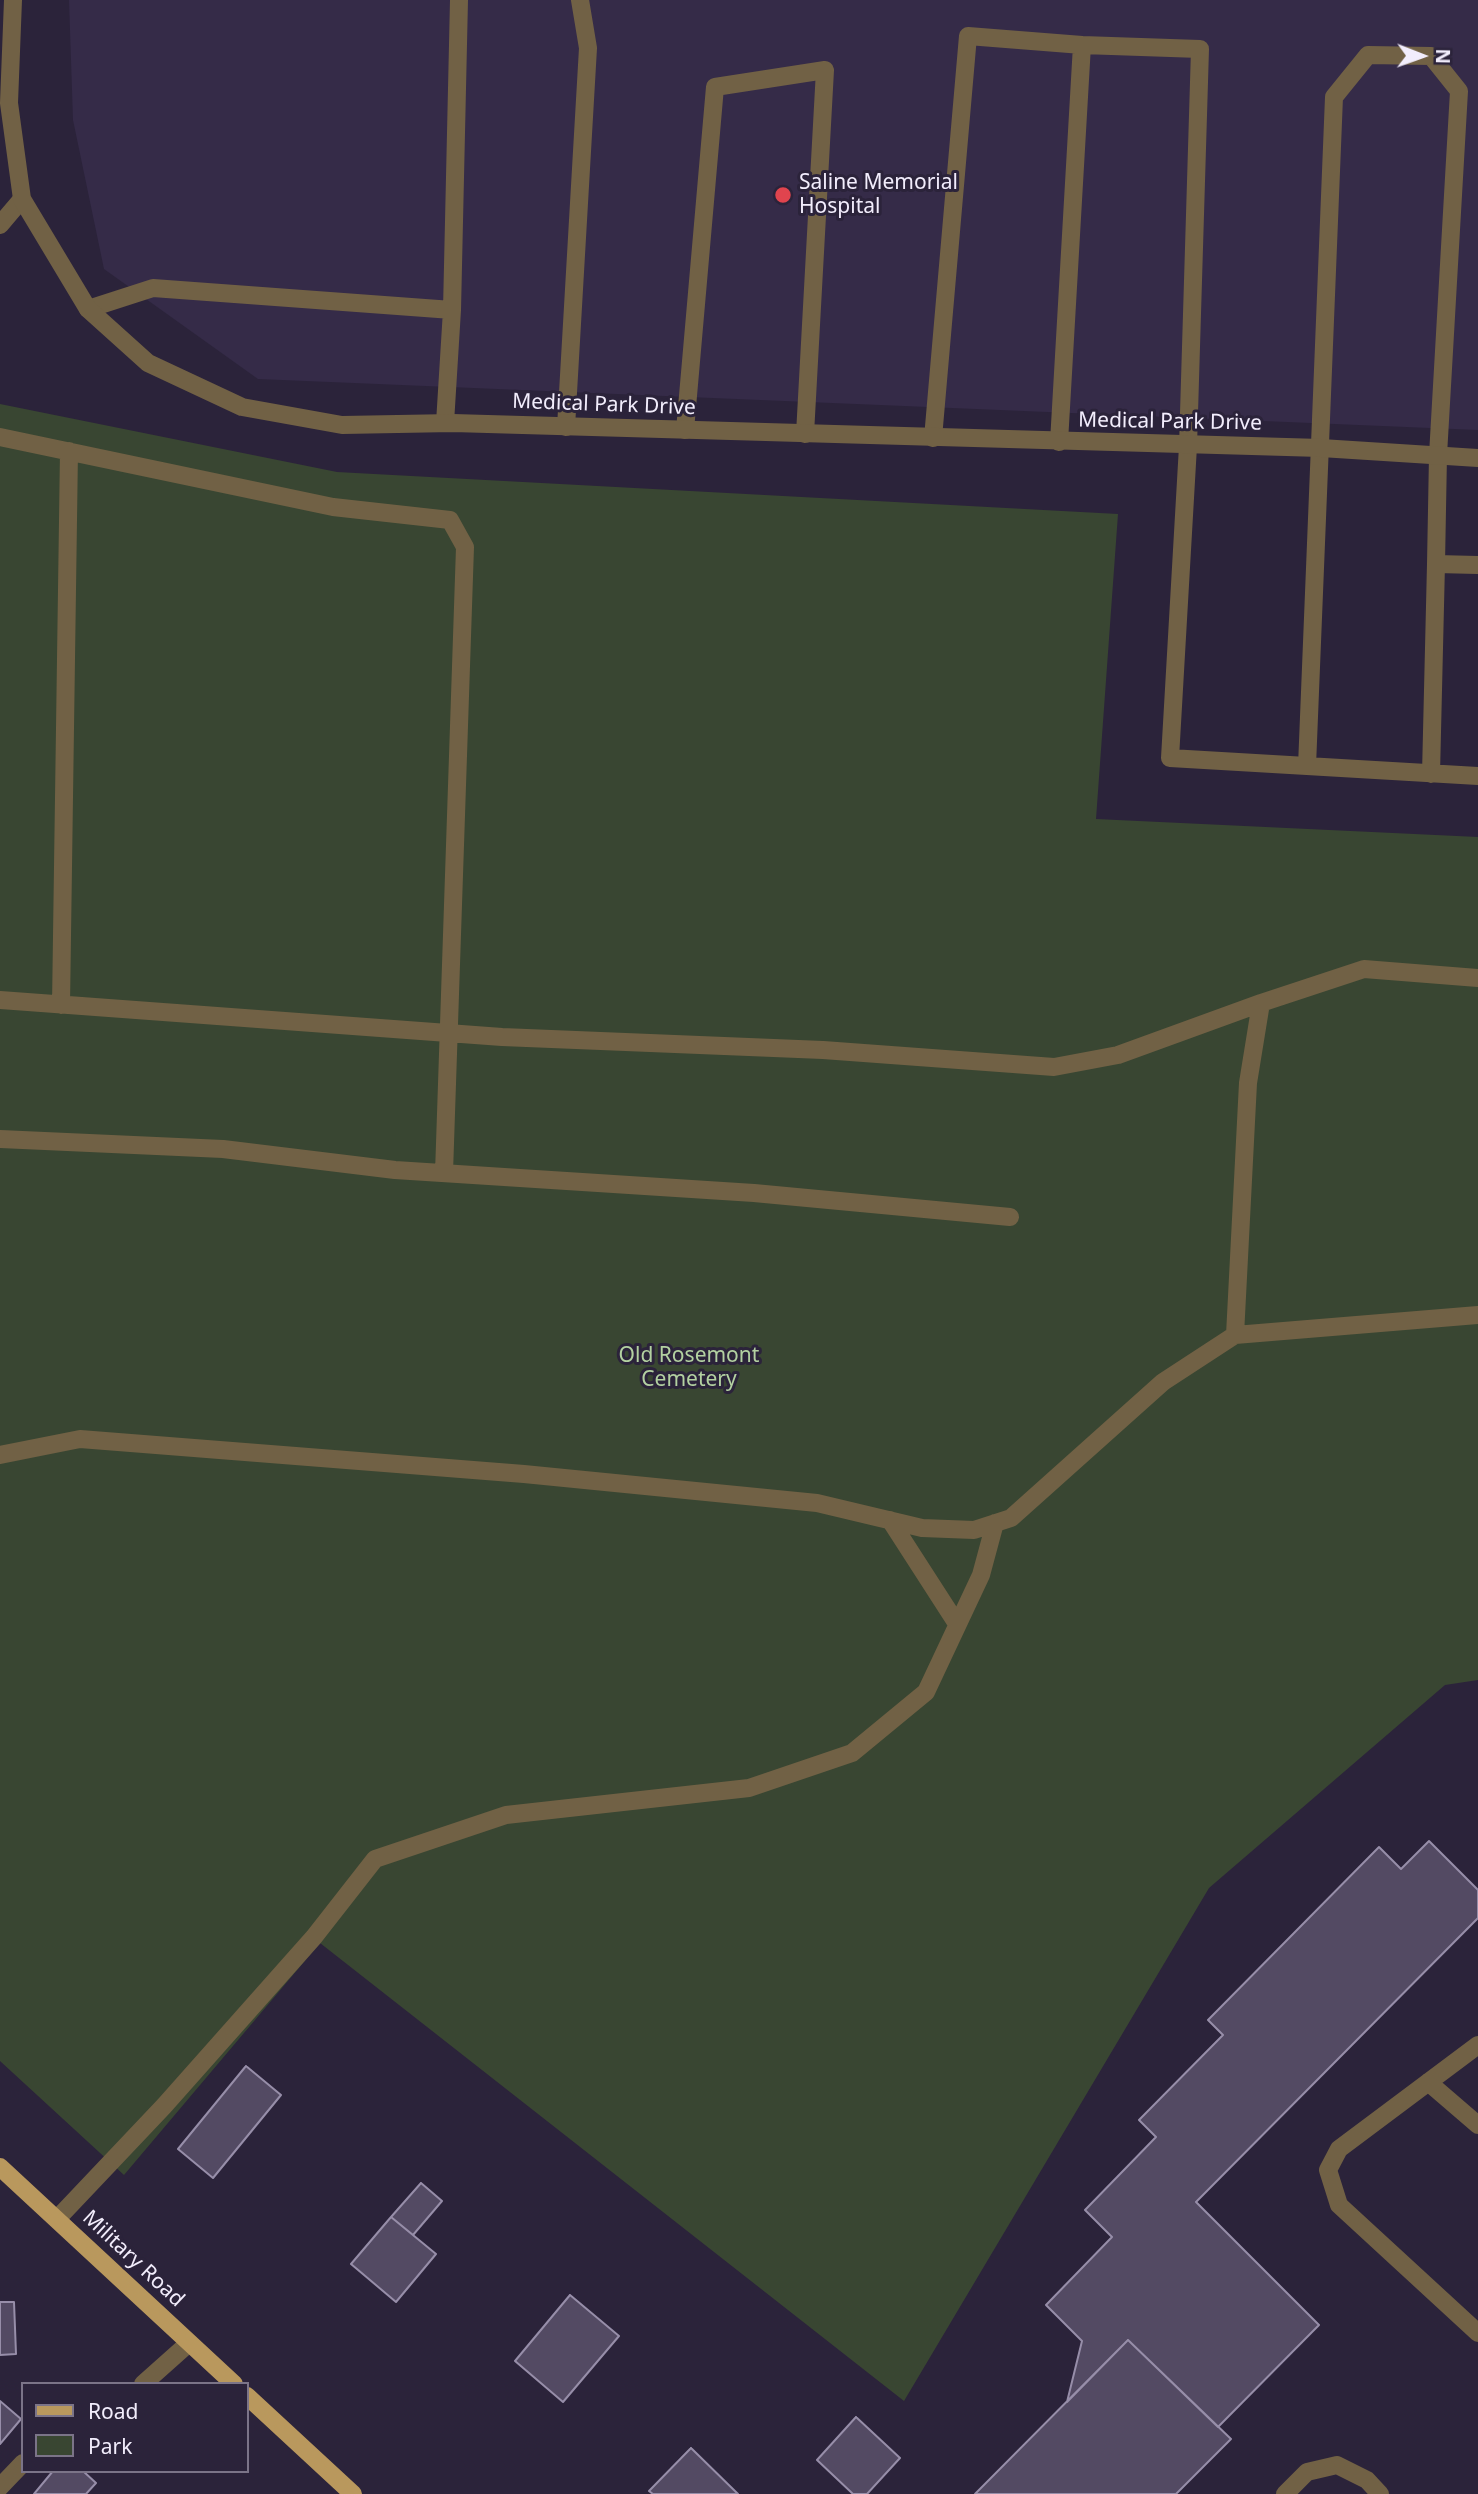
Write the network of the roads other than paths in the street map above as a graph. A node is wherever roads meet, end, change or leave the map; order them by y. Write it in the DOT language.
graph roads {
  1 [pos="13,0"];
  2 [pos="459,0"];
  3 [pos="580,0"];
  4 [pos="1082,46"];
  5 [pos="22,199"];
  6 [pos="0,225"];
  7 [pos="88,309"];
  8 [pos="452,310"];
  9 [pos="445,423"];
  10 [pos="566,427"];
  11 [pos="685,430"];
  12 [pos="805,434"];
  13 [pos="0,438"];
  14 [pos="933,438"];
  15 [pos="1059,442"];
  16 [pos="1188,446"];
  17 [pos="1321,448"];
  18 [pos="69,451"];
  19 [pos="1438,455"];
  20 [pos="1478,458"];
  21 [pos="1436,564"];
  22 [pos="1478,565"];
  23 [pos="1307,766"];
  24 [pos="1431,774"];
  25 [pos="1478,776"];
  26 [pos="1478,978"];
  27 [pos="0,1000"];
  28 [pos="1262,1003"];
  29 [pos="61,1005"];
  30 [pos="448,1033"];
  31 [pos="0,1139"];
  32 [pos="444,1173"];
  33 [pos="1010,1217"];
  34 [pos="1478,1315"];
  35 [pos="1235,1335"];
  36 [pos="0,1455"];
  37 [pos="890,1520"];
  38 [pos="995,1523"];
  39 [pos="957,1624"];
  40 [pos="1478,2045"];
  41 [pos="1428,2082"];
  42 [pos="1478,2125"];
  43 [pos="0,2167"];
  44 [pos="57,2219"];
  45 [pos="1478,2333"];
  46 [pos="190,2343"];
  47 [pos="145,2382"];
  48 [pos="232,2382"];
  49 [pos="248,2397"];
  50 [pos="21,2465"];
  51 [pos="0,2487"];
  52 [pos="353,2494"];
  53 [pos="1285,2494"];
  54 [pos="1380,2494"];
  1 -- 5 [label="street, Medical Park Drive"];
  2 -- 8 [label="street"];
  3 -- 10 [label="street"];
  4 -- 14 [label="street"];
  4 -- 15 [label="street"];
  4 -- 16 [label="street"];
  5 -- 6 [label="street"];
  5 -- 7 [label="street, Medical Park Drive"];
  7 -- 8 [label="street"];
  7 -- 9 [label="street, Medical Park Drive"];
  8 -- 9 [label="street"];
  9 -- 10 [label="street, Medical Park Drive"];
  10 -- 11 [label="street, Medical Park Drive"];
  11 -- 12 [label="street, Medical Park Drive"];
  11 -- 12 [label="street"];
  12 -- 14 [label="street, Medical Park Drive"];
  13 -- 18 [label="street"];
  14 -- 15 [label="street, Medical Park Drive"];
  15 -- 16 [label="street, Medical Park Drive"];
  16 -- 17 [label="street, Medical Park Drive"];
  16 -- 23 [label="street"];
  17 -- 19 [label="street, Medical Park Drive"];
  17 -- 19 [label="street"];
  17 -- 23 [label="street"];
  18 -- 29 [label="street"];
  18 -- 30 [label="street"];
  19 -- 20 [label="street, Medical Park Drive"];
  19 -- 21 [label="street"];
  21 -- 22 [label="street"];
  21 -- 24 [label="street"];
  23 -- 24 [label="street"];
  24 -- 25 [label="street"];
  26 -- 28 [label="street"];
  27 -- 29 [label="street"];
  28 -- 30 [label="street"];
  28 -- 35 [label="street"];
  29 -- 30 [label="street"];
  30 -- 32 [label="street"];
  31 -- 32 [label="street"];
  32 -- 33 [label="street"];
  34 -- 35 [label="street"];
  35 -- 38 [label="street"];
  36 -- 37 [label="street"];
  37 -- 38 [label="street"];
  37 -- 39 [label="street"];
  38 -- 39 [label="street"];
  39 -- 44 [label="street"];
  40 -- 41 [label="street"];
  41 -- 42 [label="street"];
  41 -- 45 [label="street"];
  43 -- 44 [label="main road, Military Road"];
  44 -- 46 [label="main road, Military Road"];
  46 -- 47 [label="street"];
  46 -- 48 [label="main road, Military Road"];
  49 -- 52 [label="main road"];
  50 -- 51 [label="street"];
  53 -- 54 [label="street"];
}
